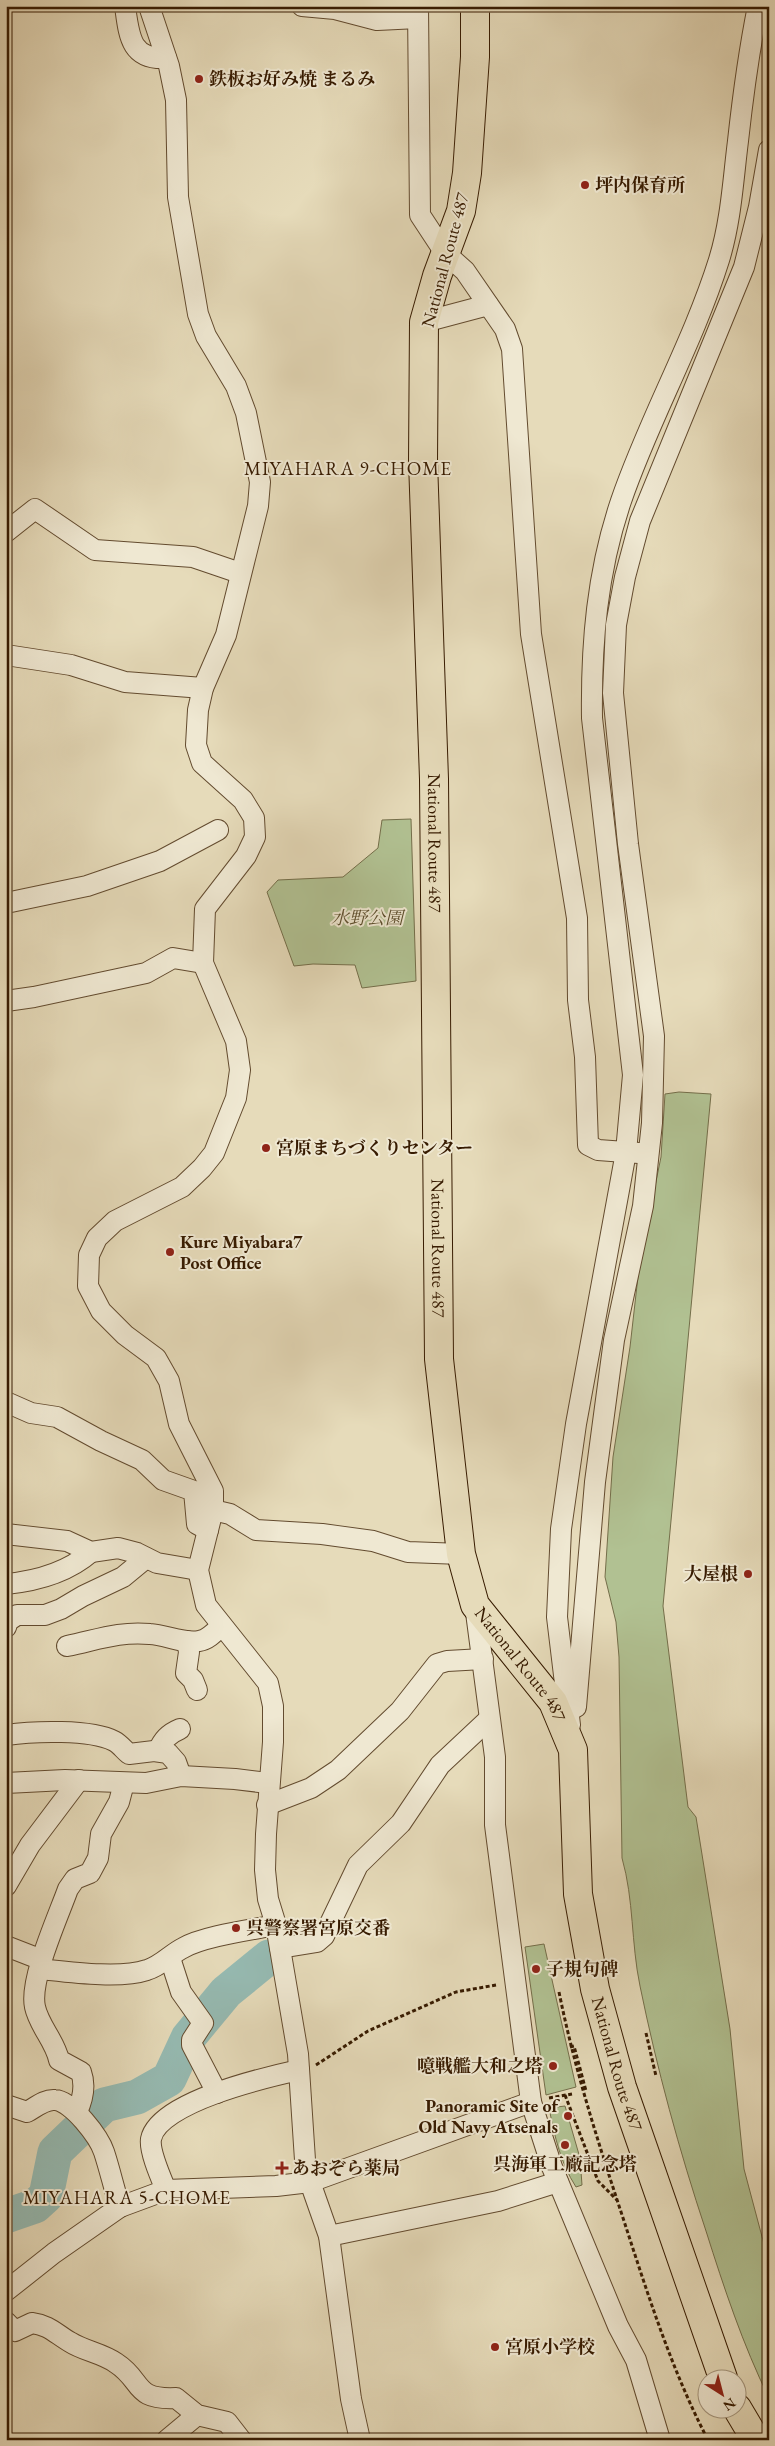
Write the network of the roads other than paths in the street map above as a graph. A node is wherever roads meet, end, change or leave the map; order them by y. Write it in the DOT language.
graph roads {
  1 [pos="125,6"];
  2 [pos="149,6"];
  3 [pos="302,6"];
  4 [pos="475,6"];
  5 [pos="758,6"];
  6 [pos="418,12"];
  7 [pos="166,58"];
  8 [pos="769,150"];
  9 [pos="445,253"];
  10 [pos="488,305"];
  11 [pos="424,322"];
  12 [pos="6,532"];
  13 [pos="240,573"];
  14 [pos="6,655"];
  15 [pos="203,688"];
  16 [pos="218,830"];
  17 [pos="6,903"];
  18 [pos="203,963"];
  19 [pos="6,1001"];
  20 [pos="626,1152"];
  21 [pos="648,1154"];
  22 [pos="6,1402"];
  23 [pos="213,1510"];
  24 [pos="208,1530"];
  25 [pos="6,1534"];
  26 [pos="91,1552"];
  27 [pos="461,1554"];
  28 [pos="146,1558"];
  29 [pos="198,1570"];
  30 [pos="6,1584"];
  31 [pos="475,1605"];
  32 [pos="221,1626"];
  33 [pos="6,1627"];
  34 [pos="187,1641"];
  35 [pos="67,1646"];
  36 [pos="483,1659"];
  37 [pos="197,1690"];
  38 [pos="488,1720"];
  39 [pos="180,1730"];
  40 [pos="6,1735"];
  41 [pos="573,1750"];
  42 [pos="158,1751"];
  43 [pos="181,1776"];
  44 [pos="79,1780"];
  45 [pos="6,1783"];
  46 [pos="124,1783"];
  47 [pos="268,1783"];
  48 [pos="267,1805"];
  49 [pos="6,1886"];
  50 [pos="276,1925"];
  51 [pos="6,1946"];
  52 [pos="280,1948"];
  53 [pos="170,1958"];
  54 [pos="41,1965"];
  55 [pos="299,2070"];
  56 [pos="217,2093"];
  57 [pos="531,2102"];
  58 [pos="6,2106"];
  59 [pos="82,2120"];
  60 [pos="310,2182"];
  61 [pos="558,2182"];
  62 [pos="166,2190"];
  63 [pos="120,2207"];
  64 [pos="329,2236"];
  65 [pos="6,2291"];
  66 [pos="6,2322"];
  67 [pos="719,2368"];
  68 [pos="196,2415"];
  69 [pos="743,2418"];
  70 [pos="167,2440"];
  71 [pos="241,2440"];
  72 [pos="360,2440"];
  73 [pos="660,2440"];
  74 [pos="756,2440"];
  1 -- 7 [label="street"];
  2 -- 7 [label="street"];
  3 -- 6 [label="street"];
  4 -- 9 [label="highway, National Route 487"];
  5 -- 20 [label="street"];
  6 -- 9 [label="street"];
  7 -- 13 [label="street"];
  8 -- 21 [label="street"];
  9 -- 10 [label="street"];
  9 -- 11 [label="highway, National Route 487"];
  10 -- 11 [label="street"];
  10 -- 20 [label="street"];
  11 -- 27 [label="highway, National Route 487"];
  12 -- 13 [label="street"];
  13 -- 15 [label="street"];
  14 -- 15 [label="street"];
  15 -- 18 [label="street"];
  16 -- 17 [label="street"];
  18 -- 19 [label="street"];
  18 -- 23 [label="street"];
  20 -- 21 [label="street"];
  20 -- 41 [label="street"];
  21 -- 41 [label="street"];
  22 -- 24 [label="street"];
  23 -- 24 [label="street"];
  23 -- 27 [label="street"];
  24 -- 29 [label="street"];
  25 -- 26 [label="street"];
  26 -- 28 [label="street"];
  26 -- 30 [label="street"];
  27 -- 31 [label="highway, National Route 487"];
  28 -- 29 [label="street"];
  28 -- 33 [label="street"];
  29 -- 32 [label="street"];
  31 -- 36 [label="street"];
  31 -- 41 [label="highway, National Route 487"];
  32 -- 34 [label="street"];
  32 -- 47 [label="street"];
  34 -- 35 [label="street"];
  34 -- 37 [label="street"];
  36 -- 38 [label="street"];
  36 -- 48 [label="street"];
  38 -- 52 [label="street"];
  38 -- 57 [label="street"];
  39 -- 42 [label="street"];
  40 -- 42 [label="street"];
  41 -- 67 [label="highway, National Route 487"];
  42 -- 43 [label="street"];
  43 -- 46 [label="street"];
  43 -- 47 [label="street"];
  44 -- 45 [label="street"];
  44 -- 46 [label="street"];
  44 -- 49 [label="street"];
  46 -- 54 [label="street"];
  47 -- 48 [label="street"];
  48 -- 50 [label="street"];
  50 -- 52 [label="street"];
  50 -- 53 [label="street"];
  51 -- 54 [label="street"];
  52 -- 55 [label="street"];
  53 -- 54 [label="street"];
  53 -- 56 [label="street"];
  54 -- 59 [label="street"];
  55 -- 56 [label="street"];
  55 -- 60 [label="street"];
  56 -- 62 [label="street"];
  57 -- 60 [label="street"];
  57 -- 61 [label="street"];
  58 -- 59 [label="street"];
  59 -- 63 [label="street"];
  60 -- 62 [label="street"];
  60 -- 64 [label="street"];
  61 -- 64 [label="street"];
  61 -- 73 [label="street"];
  62 -- 63 [label="street"];
  63 -- 65 [label="street"];
  64 -- 72 [label="street"];
  66 -- 68 [label="street"];
  68 -- 70 [label="street"];
  68 -- 71 [label="street"];
  69 -- 74 [label="highway"];
}
